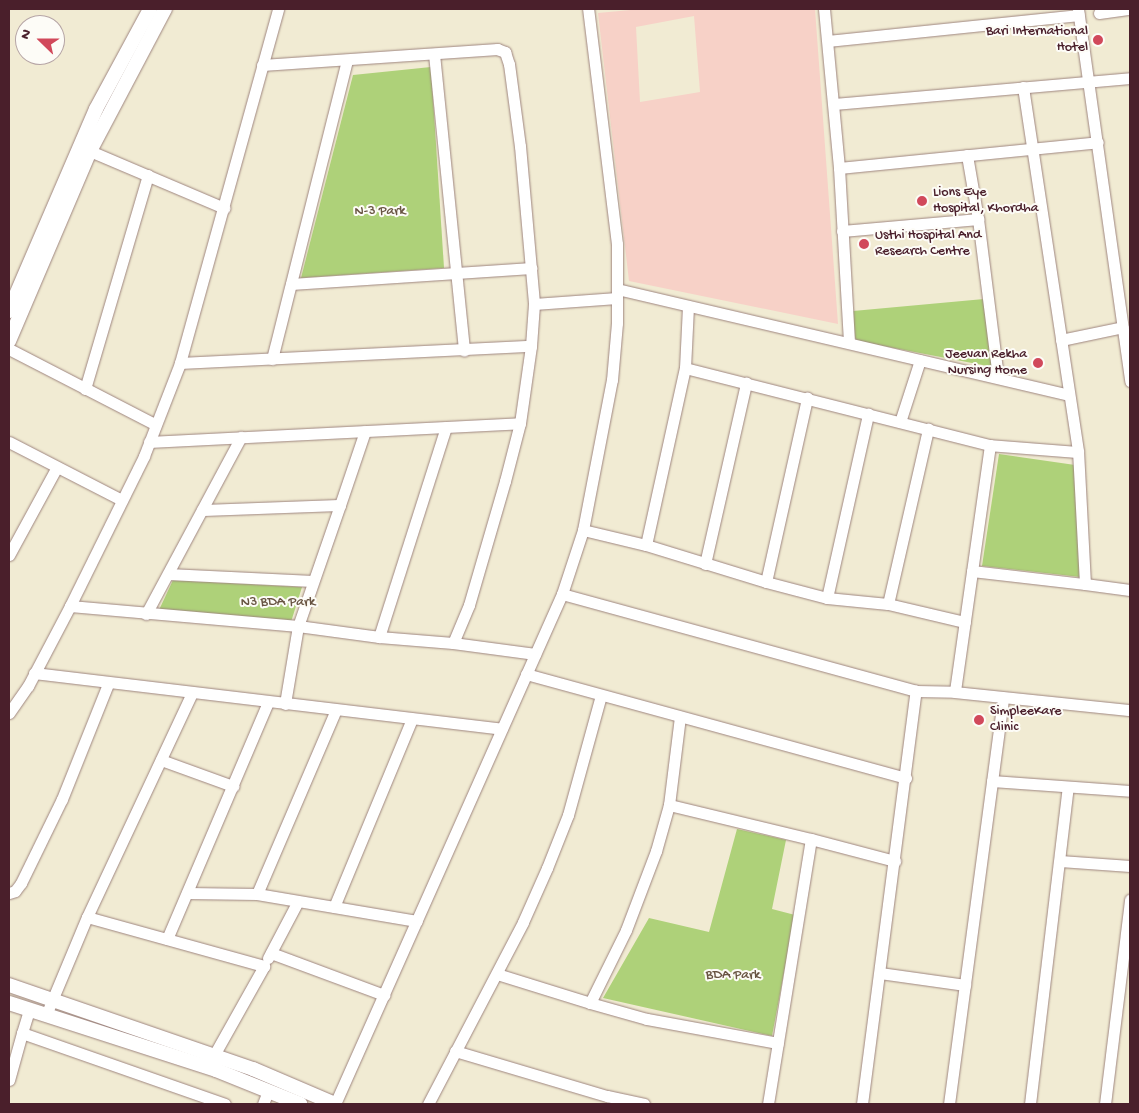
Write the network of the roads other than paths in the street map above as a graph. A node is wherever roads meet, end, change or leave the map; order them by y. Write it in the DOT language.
graph roads {
  1 [pos="150,9"];
  2 [pos="165,9"];
  3 [pos="278,9"];
  4 [pos="588,9"];
  5 [pos="824,9"];
  6 [pos="1128,9"];
  7 [pos="1079,12"];
  8 [pos="1099,13"];
  9 [pos="828,41"];
  10 [pos="434,54"];
  11 [pos="347,60"];
  12 [pos="262,65"];
  13 [pos="1130,78"];
  14 [pos="1089,82"];
  15 [pos="1023,87"];
  16 [pos="834,104"];
  17 [pos="1098,142"];
  18 [pos="1032,148"];
  19 [pos="90,151"];
  20 [pos="968,155"];
  21 [pos="839,168"];
  22 [pos="148,174"];
  23 [pos="224,208"];
  24 [pos="978,219"];
  25 [pos="842,231"];
  26 [pos="531,268"];
  27 [pos="458,274"];
  28 [pos="291,284"];
  29 [pos="617,294"];
  30 [pos="534,304"];
  31 [pos="688,306"];
  32 [pos="9,311"];
  33 [pos="1123,327"];
  34 [pos="1061,340"];
  35 [pos="9,342"];
  36 [pos="849,343"];
  37 [pos="532,346"];
  38 [pos="464,350"];
  39 [pos="272,359"];
  40 [pos="920,360"];
  41 [pos="180,363"];
  42 [pos="684,368"];
  43 [pos="998,378"];
  44 [pos="1130,381"];
  45 [pos="746,383"];
  46 [pos="85,389"];
  47 [pos="1069,395"];
  48 [pos="807,398"];
  49 [pos="868,414"];
  50 [pos="900,422"];
  51 [pos="520,423"];
  52 [pos="156,425"];
  53 [pos="446,427"];
  54 [pos="928,429"];
  55 [pos="365,430"];
  56 [pos="241,437"];
  57 [pos="9,442"];
  58 [pos="149,442"];
  59 [pos="990,445"];
  60 [pos="1078,452"];
  61 [pos="57,467"];
  62 [pos="122,500"];
  63 [pos="340,505"];
  64 [pos="202,510"];
  65 [pos="583,530"];
  66 [pos="646,545"];
  67 [pos="9,555"];
  68 [pos="705,564"];
  69 [pos="972,571"];
  70 [pos="168,574"];
  71 [pos="313,581"];
  72 [pos="766,582"];
  73 [pos="1085,584"];
  74 [pos="1130,590"];
  75 [pos="562,594"];
  76 [pos="827,598"];
  77 [pos="888,604"];
  78 [pos="70,606"];
  79 [pos="146,614"];
  80 [pos="965,622"];
  81 [pos="298,626"];
  82 [pos="379,637"];
  83 [pos="453,643"];
  84 [pos="535,654"];
  85 [pos="34,673"];
  86 [pos="526,674"];
  87 [pos="108,684"];
  88 [pos="916,691"];
  89 [pos="955,692"];
  90 [pos="192,694"];
  91 [pos="601,695"];
  92 [pos="1003,698"];
  93 [pos="17,702"];
  94 [pos="268,702"];
  95 [pos="285,704"];
  96 [pos="336,710"];
  97 [pos="1130,710"];
  98 [pos="9,713"];
  99 [pos="680,716"];
  100 [pos="412,719"];
  101 [pos="9,724"];
  102 [pos="502,729"];
  103 [pos="161,760"];
  104 [pos="906,778"];
  105 [pos="992,780"];
  106 [pos="233,786"];
  107 [pos="1068,787"];
  108 [pos="1130,791"];
  109 [pos="669,805"];
  110 [pos="811,839"];
  111 [pos="895,861"];
  112 [pos="1060,861"];
  113 [pos="1130,866"];
  114 [pos="9,893"];
  115 [pos="187,893"];
  116 [pos="257,894"];
  117 [pos="1130,900"];
  118 [pos="298,901"];
  119 [pos="334,907"];
  120 [pos="87,917"];
  121 [pos="417,922"];
  122 [pos="167,939"];
  123 [pos="271,952"];
  124 [pos="264,966"];
  125 [pos="880,973"];
  126 [pos="497,974"];
  127 [pos="9,985"];
  128 [pos="965,985"];
  129 [pos="384,995"];
  130 [pos="50,1001"];
  131 [pos="9,1003"];
  132 [pos="590,1003"];
  133 [pos="30,1010"];
  134 [pos="46,1015"];
  135 [pos="22,1033"];
  136 [pos="778,1043"];
  137 [pos="455,1051"];
  138 [pos="214,1055"];
  139 [pos="9,1080"];
  140 [pos="266,1098"];
  141 [pos="308,1099"];
  142 [pos="624,1102"];
  143 [pos="225,1104"];
  144 [pos="300,1104"];
  145 [pos="335,1104"];
  146 [pos="428,1104"];
  147 [pos="644,1104"];
  148 [pos="768,1104"];
  149 [pos="862,1104"];
  150 [pos="949,1104"];
  151 [pos="1030,1104"];
  152 [pos="1105,1104"];
  1 -- 32 [label="street"];
  2 -- 19 [label="street"];
  3 -- 12 [label="street"];
  4 -- 29 [label="street"];
  5 -- 9 [label="street"];
  6 -- 8 [label="street"];
  7 -- 9 [label="street"];
  7 -- 14 [label="street"];
  9 -- 16 [label="street"];
  10 -- 11 [label="street"];
  10 -- 26 [label="street"];
  10 -- 27 [label="street"];
  11 -- 12 [label="street"];
  11 -- 28 [label="street"];
  12 -- 23 [label="street"];
  13 -- 14 [label="street"];
  14 -- 15 [label="street"];
  14 -- 17 [label="street"];
  15 -- 16 [label="street"];
  15 -- 18 [label="street"];
  16 -- 21 [label="street"];
  17 -- 18 [label="street"];
  17 -- 33 [label="street"];
  18 -- 20 [label="street"];
  18 -- 34 [label="street"];
  19 -- 22 [label="street"];
  19 -- 35 [label="street"];
  20 -- 21 [label="street"];
  20 -- 24 [label="street"];
  21 -- 25 [label="street"];
  22 -- 23 [label="street"];
  22 -- 46 [label="street"];
  23 -- 41 [label="street"];
  24 -- 25 [label="street"];
  24 -- 43 [label="street"];
  25 -- 36 [label="street"];
  26 -- 27 [label="street"];
  26 -- 30 [label="street"];
  27 -- 28 [label="street"];
  27 -- 38 [label="street"];
  28 -- 39 [label="street"];
  29 -- 30 [label="street"];
  29 -- 31 [label="street"];
  29 -- 65 [label="street"];
  30 -- 37 [label="street"];
  31 -- 36 [label="street"];
  31 -- 42 [label="street"];
  33 -- 34 [label="street"];
  33 -- 44 [label="street"];
  34 -- 47 [label="street"];
  35 -- 46 [label="street"];
  36 -- 40 [label="street"];
  37 -- 38 [label="street"];
  37 -- 51 [label="street"];
  38 -- 39 [label="street"];
  39 -- 41 [label="street"];
  40 -- 43 [label="street"];
  40 -- 50 [label="street"];
  41 -- 52 [label="street"];
  42 -- 45 [label="street"];
  42 -- 66 [label="street"];
  43 -- 47 [label="street"];
  45 -- 48 [label="street"];
  45 -- 68 [label="street"];
  46 -- 52 [label="street"];
  47 -- 60 [label="street"];
  48 -- 49 [label="street"];
  48 -- 72 [label="street"];
  49 -- 50 [label="street"];
  49 -- 76 [label="street"];
  50 -- 54 [label="street"];
  51 -- 53 [label="street"];
  51 -- 83 [label="street"];
  52 -- 58 [label="street"];
  53 -- 55 [label="street"];
  53 -- 82 [label="street"];
  54 -- 59 [label="street"];
  54 -- 77 [label="street"];
  55 -- 56 [label="street"];
  55 -- 63 [label="street"];
  56 -- 58 [label="street"];
  56 -- 64 [label="street"];
  57 -- 61 [label="street"];
  58 -- 62 [label="street"];
  59 -- 60 [label="street"];
  59 -- 69 [label="street"];
  60 -- 73 [label="street"];
  61 -- 62 [label="street"];
  61 -- 67 [label="street"];
  62 -- 78 [label="street"];
  63 -- 64 [label="street"];
  63 -- 71 [label="street"];
  64 -- 70 [label="street"];
  65 -- 66 [label="street"];
  65 -- 75 [label="street"];
  66 -- 68 [label="street"];
  68 -- 72 [label="street"];
  69 -- 73 [label="street"];
  69 -- 80 [label="street"];
  70 -- 71 [label="street"];
  70 -- 79 [label="street"];
  71 -- 81 [label="street"];
  72 -- 76 [label="street"];
  73 -- 74 [label="street"];
  75 -- 84 [label="street"];
  75 -- 88 [label="street"];
  76 -- 77 [label="street"];
  77 -- 80 [label="street"];
  78 -- 79 [label="street"];
  78 -- 85 [label="street"];
  79 -- 81 [label="street"];
  80 -- 89 [label="street"];
  81 -- 82 [label="street"];
  81 -- 95 [label="street"];
  82 -- 83 [label="street"];
  83 -- 84 [label="street"];
  84 -- 86 [label="street"];
  85 -- 87 [label="street"];
  85 -- 93 [label="street"];
  86 -- 91 [label="street"];
  86 -- 102 [label="street"];
  87 -- 90 [label="street"];
  87 -- 114 [label="street"];
  88 -- 89 [label="street"];
  88 -- 104 [label="street"];
  89 -- 92 [label="street"];
  90 -- 94 [label="street"];
  90 -- 103 [label="street"];
  91 -- 99 [label="street"];
  91 -- 126 [label="street"];
  92 -- 97 [label="street"];
  92 -- 105 [label="street"];
  93 -- 98 [label="street"];
  93 -- 101 [label="street"];
  94 -- 95 [label="street"];
  94 -- 106 [label="street"];
  95 -- 96 [label="street"];
  96 -- 100 [label="street"];
  96 -- 116 [label="street"];
  99 -- 104 [label="street"];
  99 -- 109 [label="street"];
  100 -- 102 [label="street"];
  100 -- 119 [label="street"];
  102 -- 121 [label="street"];
  103 -- 106 [label="street"];
  103 -- 120 [label="street"];
  104 -- 111 [label="street"];
  105 -- 107 [label="street"];
  105 -- 128 [label="street"];
  106 -- 115 [label="street"];
  107 -- 108 [label="street"];
  107 -- 112 [label="street"];
  109 -- 110 [label="street"];
  109 -- 132 [label="street"];
  110 -- 111 [label="street"];
  110 -- 136 [label="street"];
  111 -- 125 [label="street"];
  112 -- 113 [label="street"];
  112 -- 151 [label="street"];
  115 -- 116 [label="street"];
  115 -- 122 [label="street"];
  116 -- 118 [label="street"];
  117 -- 152 [label="street"];
  118 -- 119 [label="street"];
  118 -- 123 [label="street"];
  119 -- 121 [label="street"];
  120 -- 122 [label="street"];
  120 -- 130 [label="street"];
  121 -- 129 [label="street"];
  122 -- 124 [label="street"];
  123 -- 124 [label="street"];
  123 -- 129 [label="street"];
  124 -- 138 [label="street"];
  125 -- 128 [label="street"];
  125 -- 149 [label="street"];
  126 -- 132 [label="street"];
  126 -- 137 [label="street"];
  127 -- 130 [label="street"];
  128 -- 150 [label="street"];
  129 -- 145 [label="street"];
  130 -- 134 [label="street"];
  130 -- 138 [label="street"];
  131 -- 133 [label="street"];
  132 -- 136 [label="street"];
  133 -- 134 [label="street"];
  133 -- 135 [label="street"];
  134 -- 140 [label="street"];
  135 -- 139 [label="street"];
  135 -- 143 [label="street"];
  136 -- 148 [label="street"];
  137 -- 142 [label="street"];
  137 -- 146 [label="street"];
  138 -- 141 [label="street"];
  140 -- 144 [label="street"];
  141 -- 145 [label="street"];
  142 -- 147 [label="street"];
}
